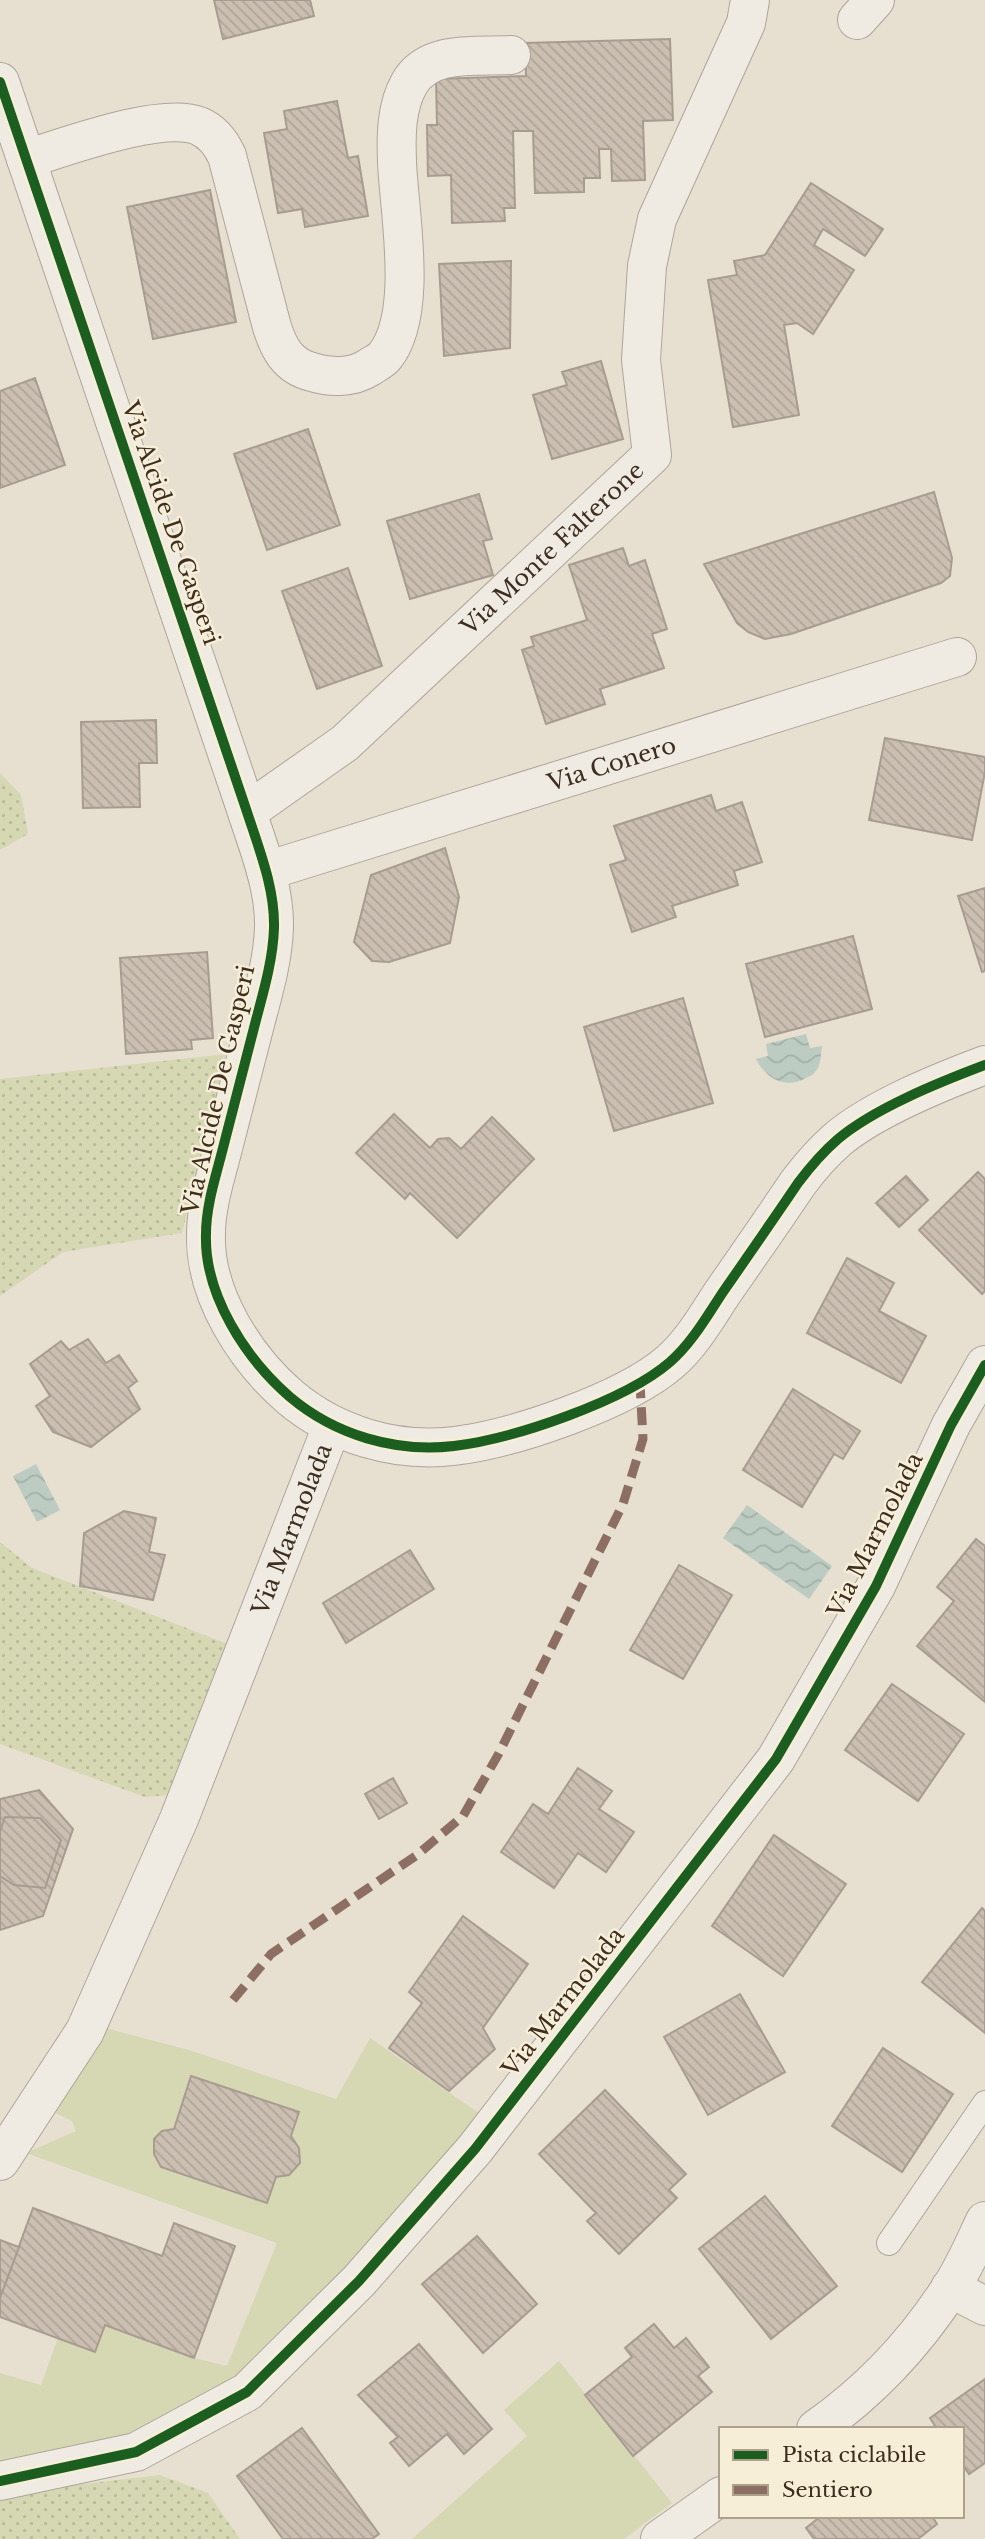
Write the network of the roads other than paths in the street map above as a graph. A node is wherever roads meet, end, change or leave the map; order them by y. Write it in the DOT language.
graph roads {
  1 [pos="750,0"];
  2 [pos="511,55"];
  3 [pos="0,82"];
  4 [pos="26,159"];
  5 [pos="957,656"];
  6 [pos="247,812"];
  7 [pos="266,871"];
  8 [pos="985,1065"];
  9 [pos="985,1365"];
  10 [pos="332,1426"];
  11 [pos="985,2103"];
  12 [pos="0,2161"];
  13 [pos="985,2221"];
  14 [pos="889,2242"];
  15 [pos="950,2288"];
  16 [pos="985,2306"];
  17 [pos="819,2427"];
  18 [pos="0,2481"];
  19 [pos="719,2497"];
  20 [pos="660,2539"];
  1 -- 6 [label="street, Via Monte Falterone"];
  2 -- 4 [label="street"];
  3 -- 4 [label="street, Via Alcide De Gasperi"];
  4 -- 6 [label="street, Via Alcide De Gasperi"];
  5 -- 7 [label="street, Via Conero"];
  6 -- 7 [label="street, Via Alcide De Gasperi"];
  7 -- 10 [label="street, Via Alcide De Gasperi"];
  8 -- 10 [label="street, Via Alcide De Gasperi"];
  9 -- 18 [label="street, Via Marmolada"];
  10 -- 12 [label="street, Via Marmolada"];
  11 -- 14 [label="lane"];
  13 -- 15 [label="street"];
  15 -- 16 [label="street"];
  15 -- 17 [label="street"];
  19 -- 20 [label="street"];
}
